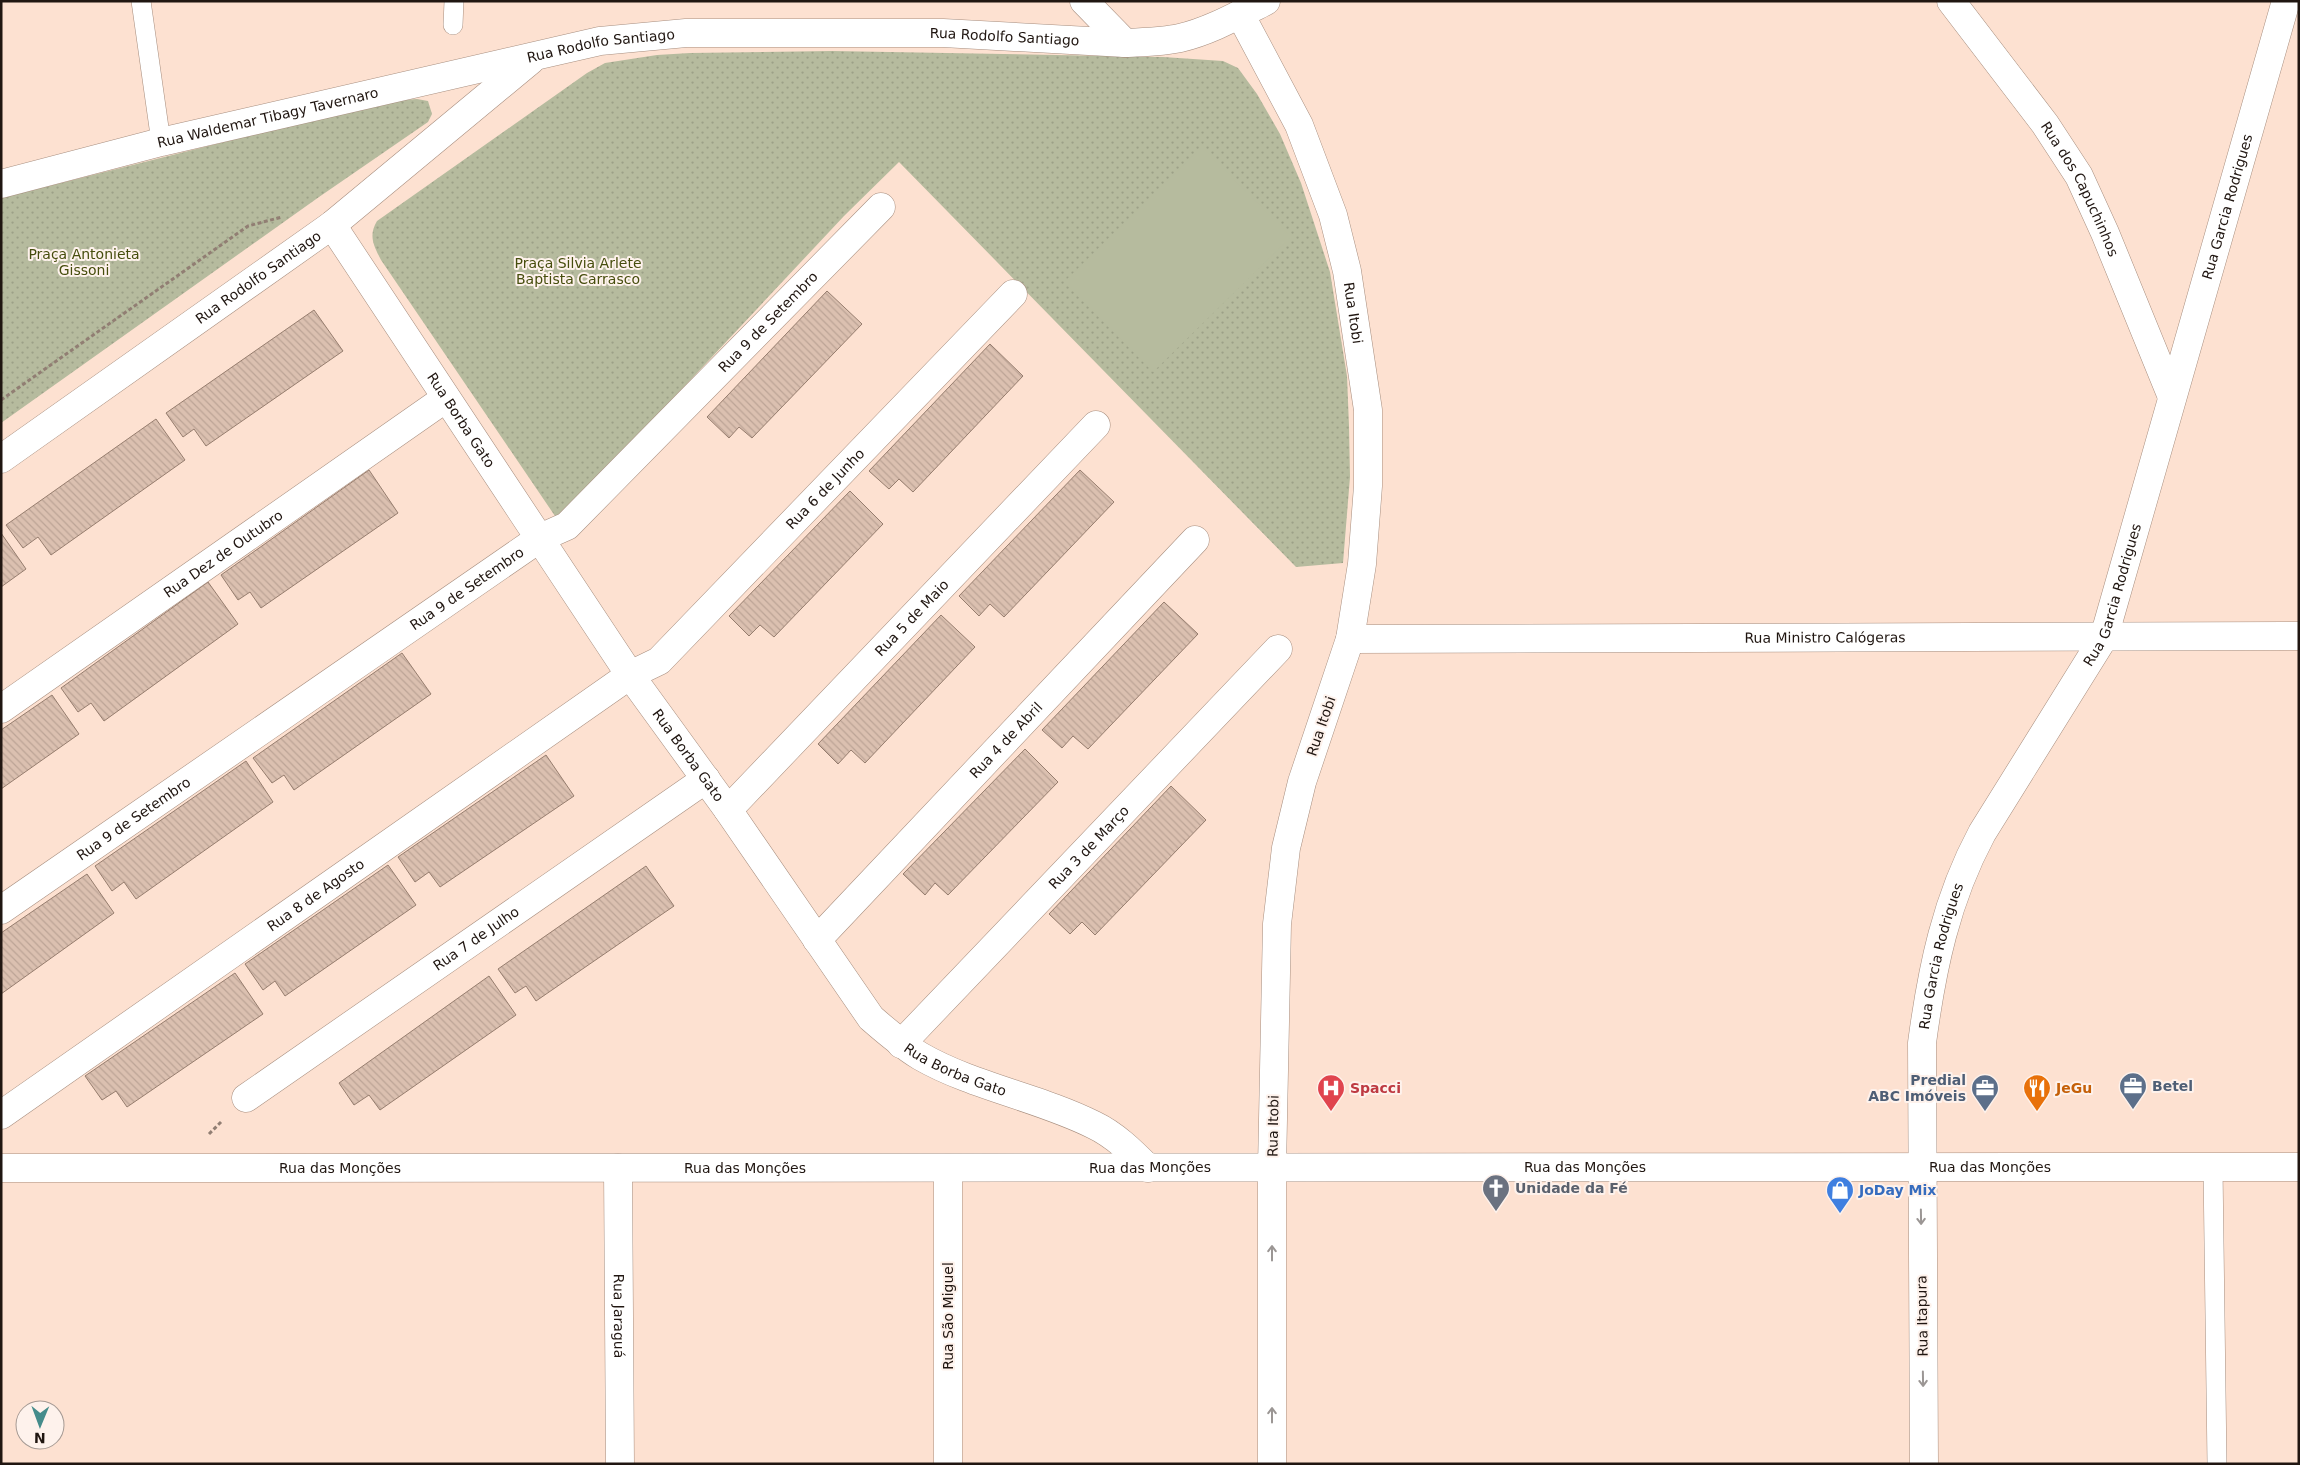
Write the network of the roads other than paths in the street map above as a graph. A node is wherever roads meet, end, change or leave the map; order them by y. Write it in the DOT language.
graph roads {
  1 [pos="141,1"];
  2 [pos="454,1"];
  3 [pos="1084,1"];
  4 [pos="1266,1"];
  5 [pos="1951,1"];
  6 [pos="2286,1"];
  7 [pos="1240,14"];
  8 [pos="453,25"];
  9 [pos="1125,43"];
  10 [pos="535,57"];
  11 [pos="161,142"];
  12 [pos="1,184"];
  13 [pos="881,207"];
  14 [pos="332,224"];
  15 [pos="1013,294"];
  16 [pos="2172,397"];
  17 [pos="446,398"];
  18 [pos="1096,425"];
  19 [pos="1,459"];
  20 [pos="540,538"];
  21 [pos="1195,540"];
  22 [pos="2299,636"];
  23 [pos="2104,637"];
  24 [pos="1350,639"];
  25 [pos="1278,649"];
  26 [pos="630,675"];
  27 [pos="1,709"];
  28 [pos="706,779"];
  29 [pos="728,810"];
  30 [pos="1,910"];
  31 [pos="817,940"];
  32 [pos="901,1044"];
  33 [pos="246,1098"];
  34 [pos="1,1115"];
  35 [pos="2299,1167"];
  36 [pos="1,1168"];
  37 [pos="618,1168"];
  38 [pos="948,1168"];
  39 [pos="1148,1168"];
  40 [pos="1272,1168"];
  41 [pos="1921,1168"];
  42 [pos="2212,1168"];
  43 [pos="620,1464"];
  44 [pos="948,1464"];
  45 [pos="1272,1464"];
  46 [pos="1924,1464"];
  47 [pos="2217,1464"];
  1 -- 11 [label="lane"];
  2 -- 8 [label="lane"];
  3 -- 9 [label="street"];
  4 -- 7 [label="street, Rua Rodolfo Santiago"];
  5 -- 16 [label="street, Rua dos Capuchinhos"];
  6 -- 16 [label="street, Rua Garcia Rodrigues"];
  7 -- 9 [label="street, Rua Rodolfo Santiago"];
  7 -- 24 [label="street, Rua Itobi"];
  9 -- 10 [label="street, Rua Rodolfo Santiago"];
  10 -- 11 [label="street, Rua Waldemar Tibagy Tavernaro"];
  10 -- 14 [label="street, Rua Rodolfo Santiago"];
  11 -- 12 [label="street, Rua Waldemar Tibagy Tavernaro"];
  13 -- 20 [label="street, Rua 9 de Setembro"];
  14 -- 17 [label="street, Rua Borba Gato"];
  14 -- 19 [label="street, Rua Rodolfo Santiago"];
  15 -- 26 [label="street, Rua 6 de Junho"];
  16 -- 23 [label="street, Rua Garcia Rodrigues"];
  17 -- 20 [label="street, Rua Borba Gato"];
  17 -- 27 [label="street, Rua Dez de Outubro"];
  18 -- 29 [label="street, Rua 5 de Maio"];
  20 -- 26 [label="street, Rua Borba Gato"];
  20 -- 30 [label="street, Rua 9 de Setembro"];
  21 -- 31 [label="street, Rua 4 de Abril"];
  22 -- 23 [label="street, Rua Ministro Calógeras"];
  23 -- 24 [label="street, Rua Ministro Calógeras"];
  23 -- 41 [label="street, Rua Garcia Rodrigues"];
  24 -- 40 [label="street, Rua Itobi"];
  25 -- 32 [label="street, Rua 3 de Março"];
  26 -- 28 [label="street, Rua Borba Gato"];
  26 -- 34 [label="street, Rua 8 de Agosto"];
  28 -- 29 [label="street, Rua Borba Gato"];
  28 -- 33 [label="street, Rua 7 de Julho"];
  29 -- 31 [label="street, Rua Borba Gato"];
  31 -- 32 [label="street, Rua Borba Gato"];
  32 -- 39 [label="street, Rua Borba Gato"];
  35 -- 42 [label="street, Rua das Monções"];
  36 -- 37 [label="street, Rua das Monções"];
  37 -- 38 [label="street, Rua das Monções"];
  37 -- 43 [label="street, Rua Jaraguá"];
  38 -- 39 [label="street, Rua das Monções"];
  38 -- 44 [label="street, Rua São Miguel"];
  39 -- 40 [label="street, Rua das Monções"];
  40 -- 41 [label="street, Rua das Monções"];
  45 -- 40 [label="street, Rua Itobi, one-way"];
  41 -- 42 [label="street, Rua das Monções"];
  41 -- 46 [label="street, Rua Itapura, one-way"];
  42 -- 47 [label="lane"];
}
